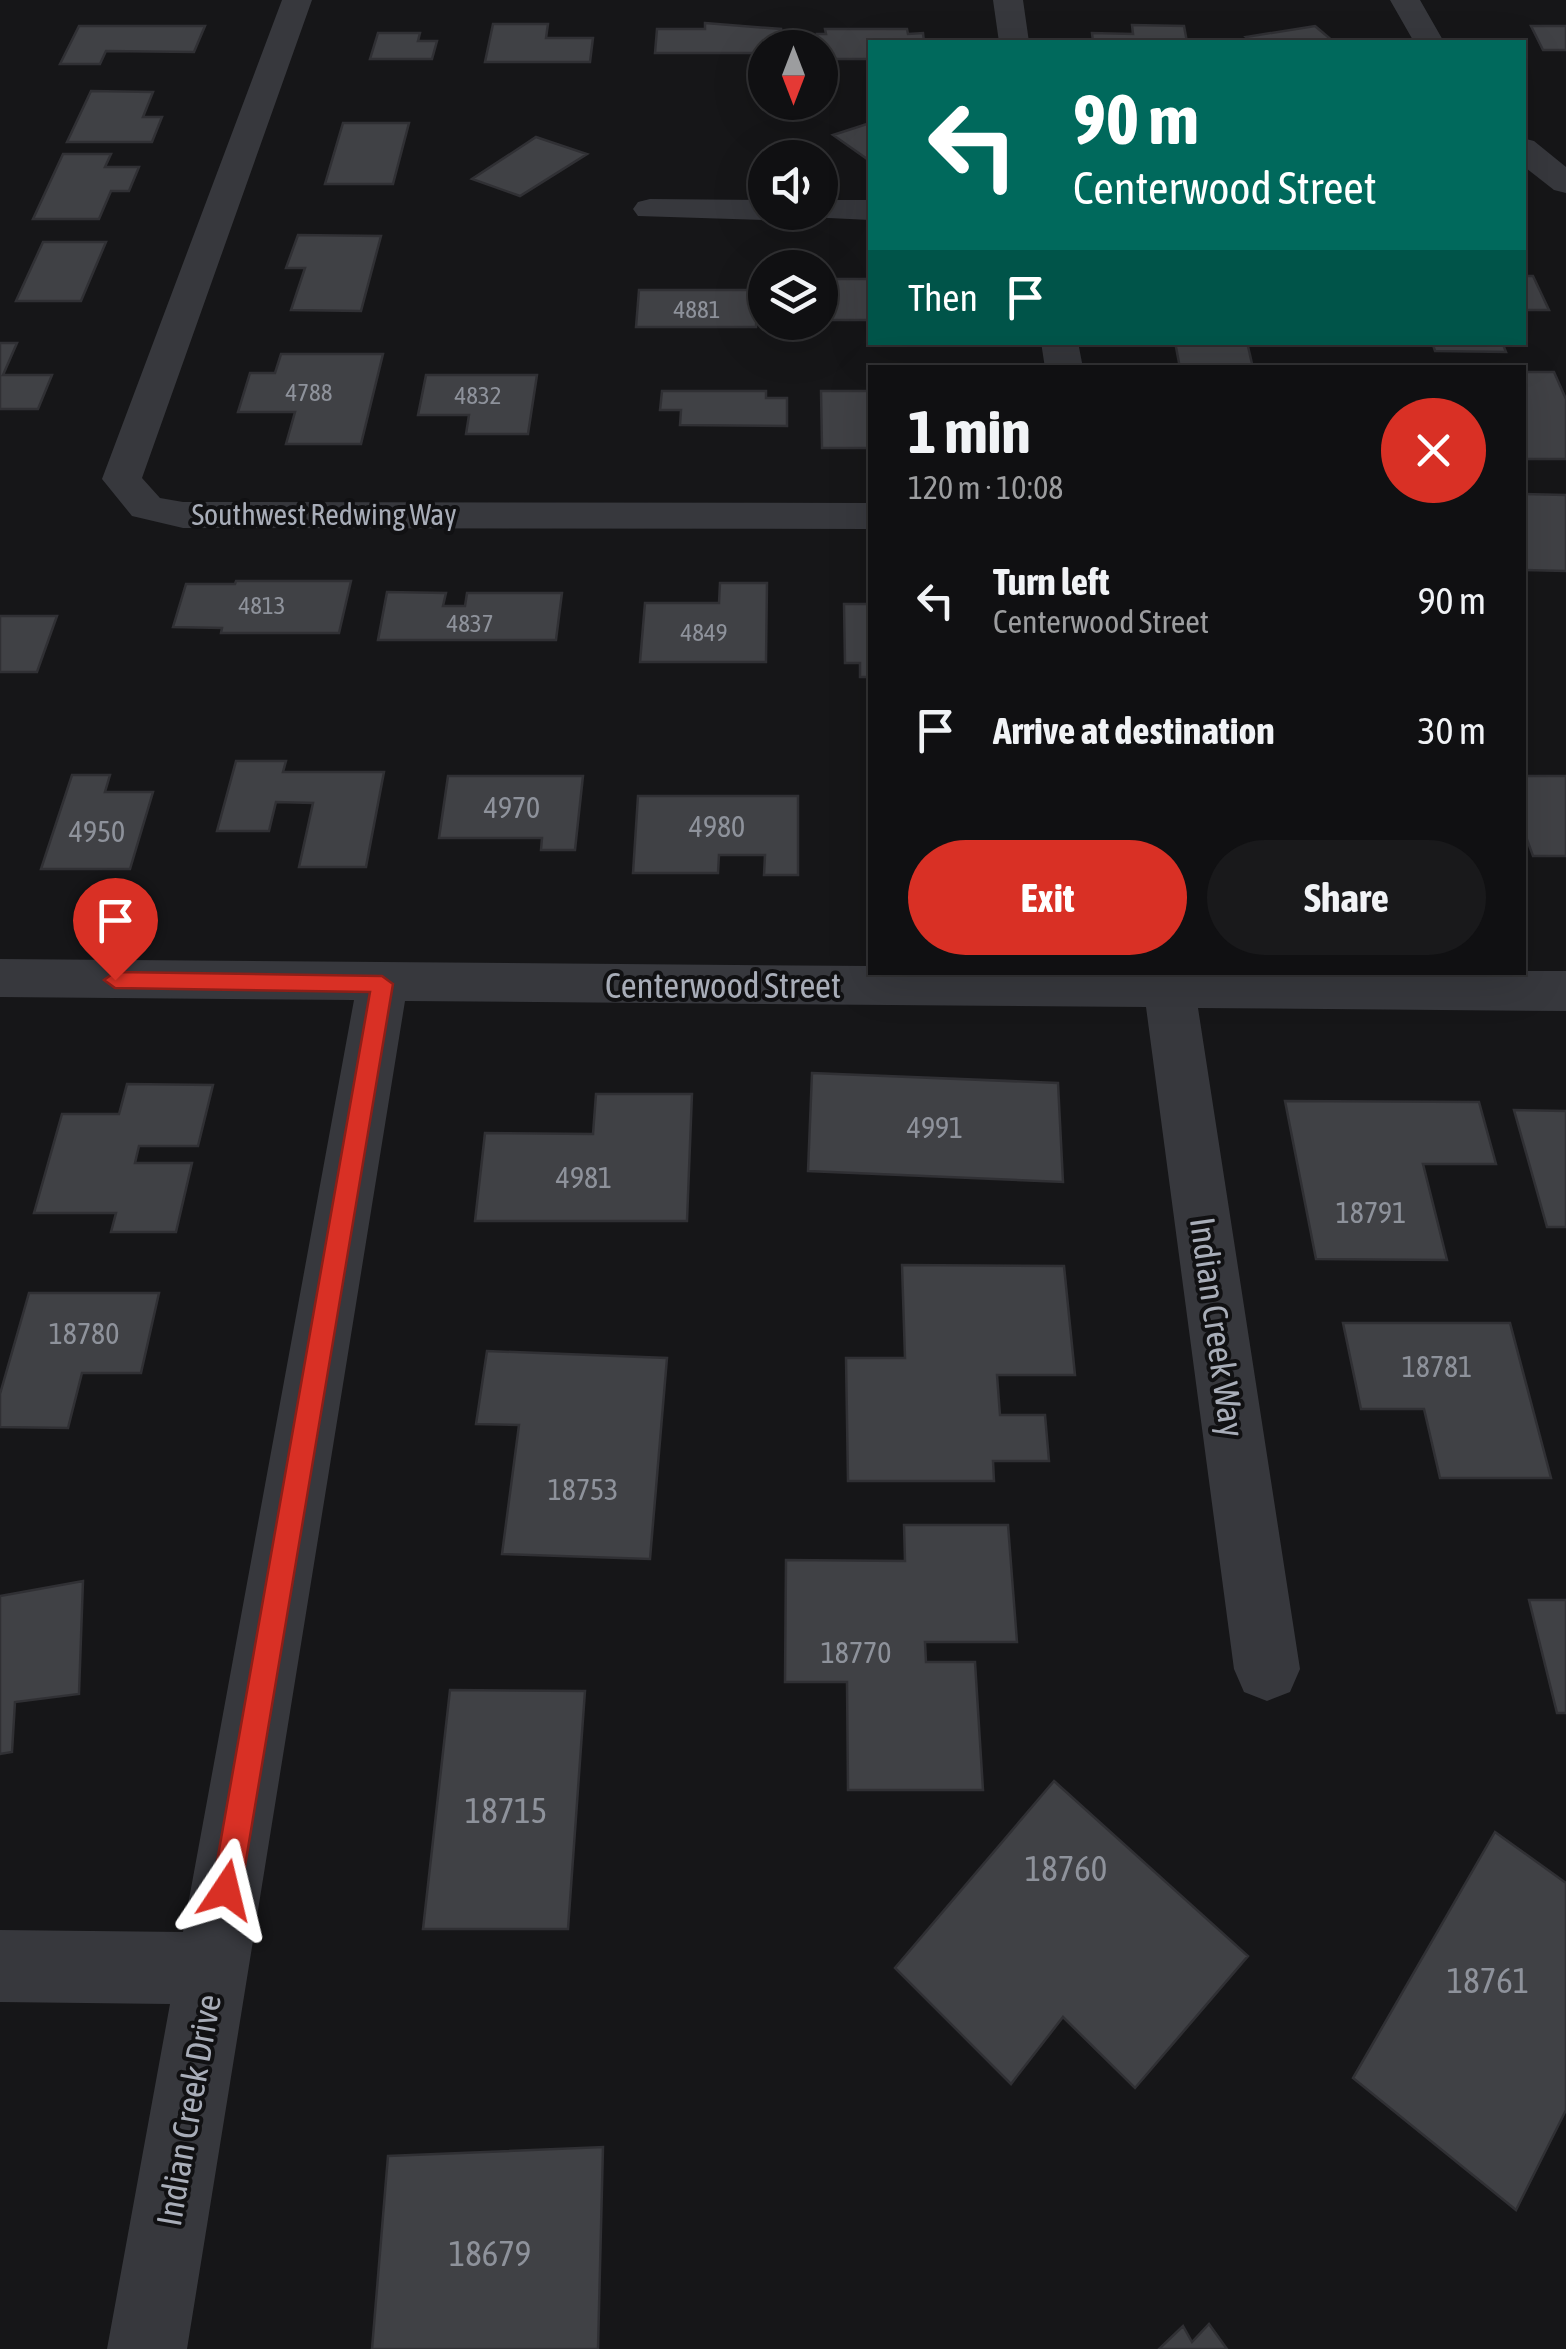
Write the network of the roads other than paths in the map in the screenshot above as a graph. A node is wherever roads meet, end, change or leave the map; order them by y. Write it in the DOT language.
graph roads {
  1 [pos="298,0"];
  2 [pos="1008,0"];
  3 [pos="1405,0"];
  4 [pos="1014,40"];
  5 [pos="1427,40"];
  6 [pos="1526,151"];
  7 [pos="1566,183"];
  8 [pos="650,209"];
  9 [pos="748,210"];
  10 [pos="838,210"];
  11 [pos="868,210"];
  12 [pos="868,516"];
  13 [pos="0,978"];
  14 [pos="1168,979"];
  15 [pos="382,984"];
  16 [pos="1566,991"];
  17 [pos="1268,1668"];
  18 [pos="0,1966"];
  19 [pos="213,1968"];
  20 [pos="147,2349"];
  1 -- 12 [label="street, Southwest Redwing Way"];
  2 -- 4 [label="street"];
  3 -- 5 [label="street"];
  6 -- 7 [label="street"];
  8 -- 9 [label="street"];
  10 -- 11 [label="street"];
  13 -- 15 [label="street, Centerwood Street"];
  14 -- 15 [label="street, Centerwood Street"];
  14 -- 16 [label="street, Centerwood Street"];
  14 -- 17 [label="street, Indian Creek Way"];
  15 -- 19 [label="street, Indian Creek Drive"];
  18 -- 19 [label="street"];
  19 -- 20 [label="street, Indian Creek Drive"];
}
